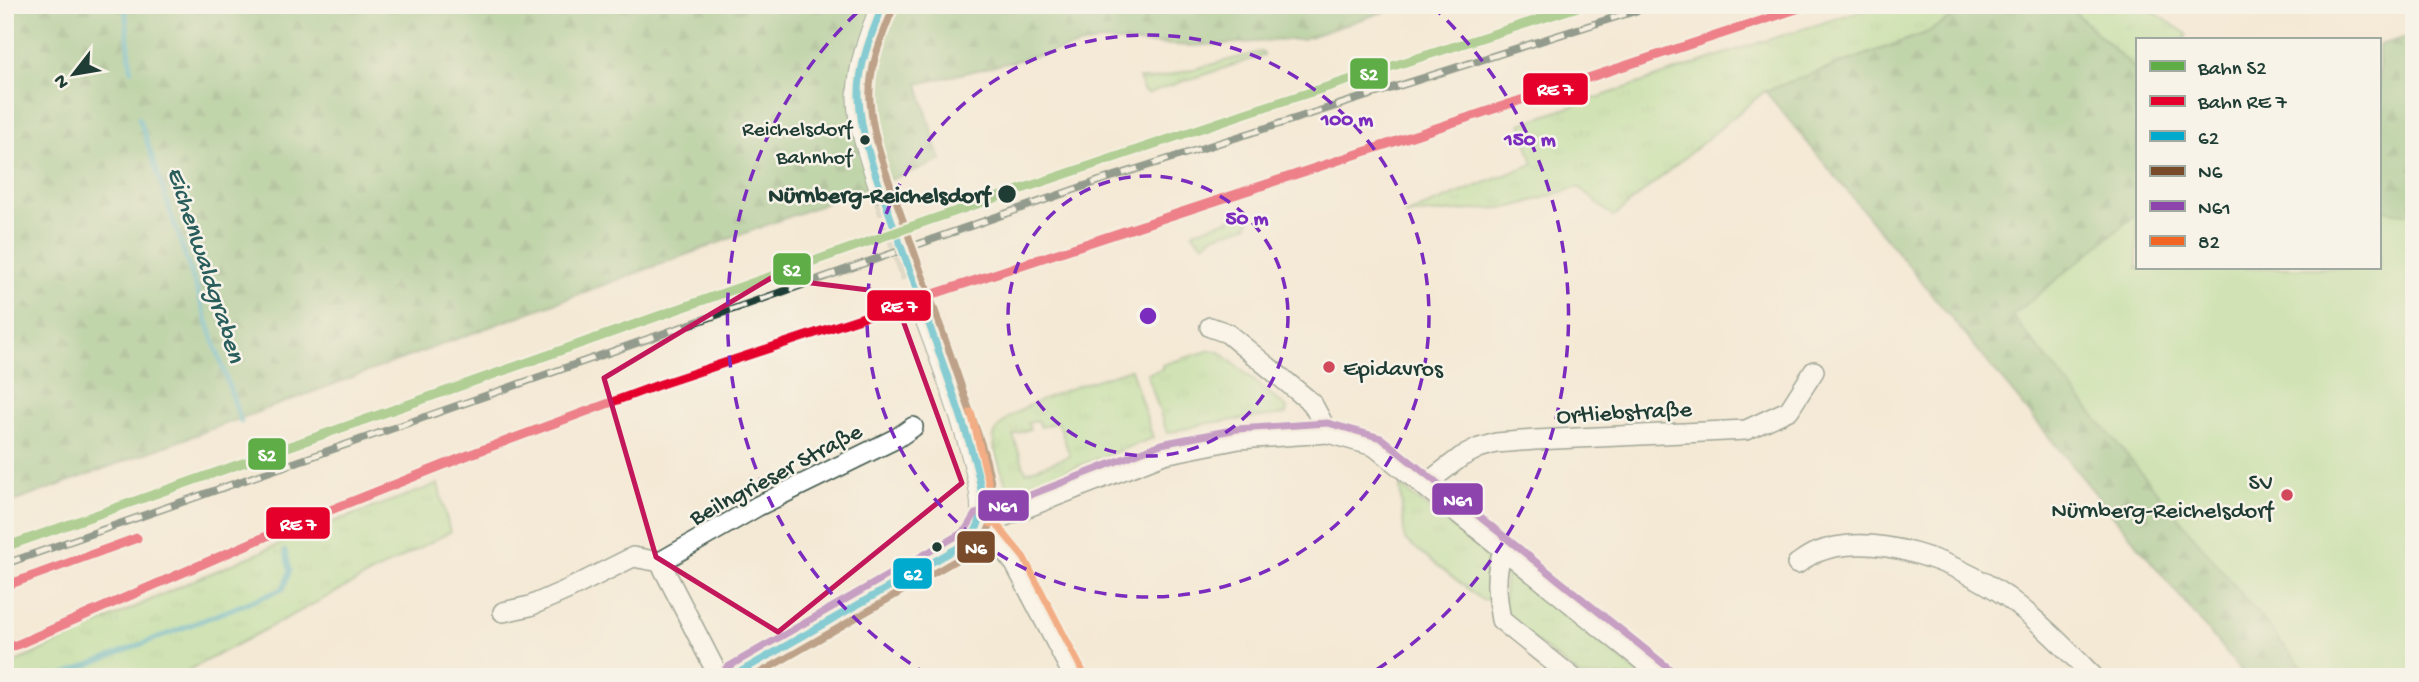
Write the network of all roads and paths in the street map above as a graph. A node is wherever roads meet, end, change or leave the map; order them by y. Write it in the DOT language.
graph roads {
  1 [pos="883,5"];
  2 [pos="882,191"];
  3 [pos="923,309"];
  4 [pos="1210,327"];
  5 [pos="1814,371"];
  6 [pos="913,427"];
  7 [pos="1328,433"];
  8 [pos="1423,486"];
  9 [pos="981,522"];
  10 [pos="1504,550"];
  11 [pos="660,562"];
  12 [pos="1797,564"];
  13 [pos="503,612"];
  14 [pos="719,677"];
  15 [pos="731,677"];
  16 [pos="1074,677"];
  17 [pos="1572,677"];
  18 [pos="1663,677"];
  19 [pos="2094,677"];
  1 -- 2 [label="street"];
  3 -- 9 [label="street"];
  4 -- 7 [label="street"];
  5 -- 8 [label="street, Ortliebstraße"];
  6 -- 11 [label="street, Beilngrieser Straße"];
  7 -- 8 [label="street"];
  7 -- 9 [label="street"];
  8 -- 10 [label="street"];
  9 -- 15 [label="street"];
  9 -- 16 [label="street"];
  10 -- 17 [label="street"];
  10 -- 18 [label="street"];
  11 -- 13 [label="street"];
  11 -- 14 [label="street"];
  12 -- 19 [label="street"];
}
